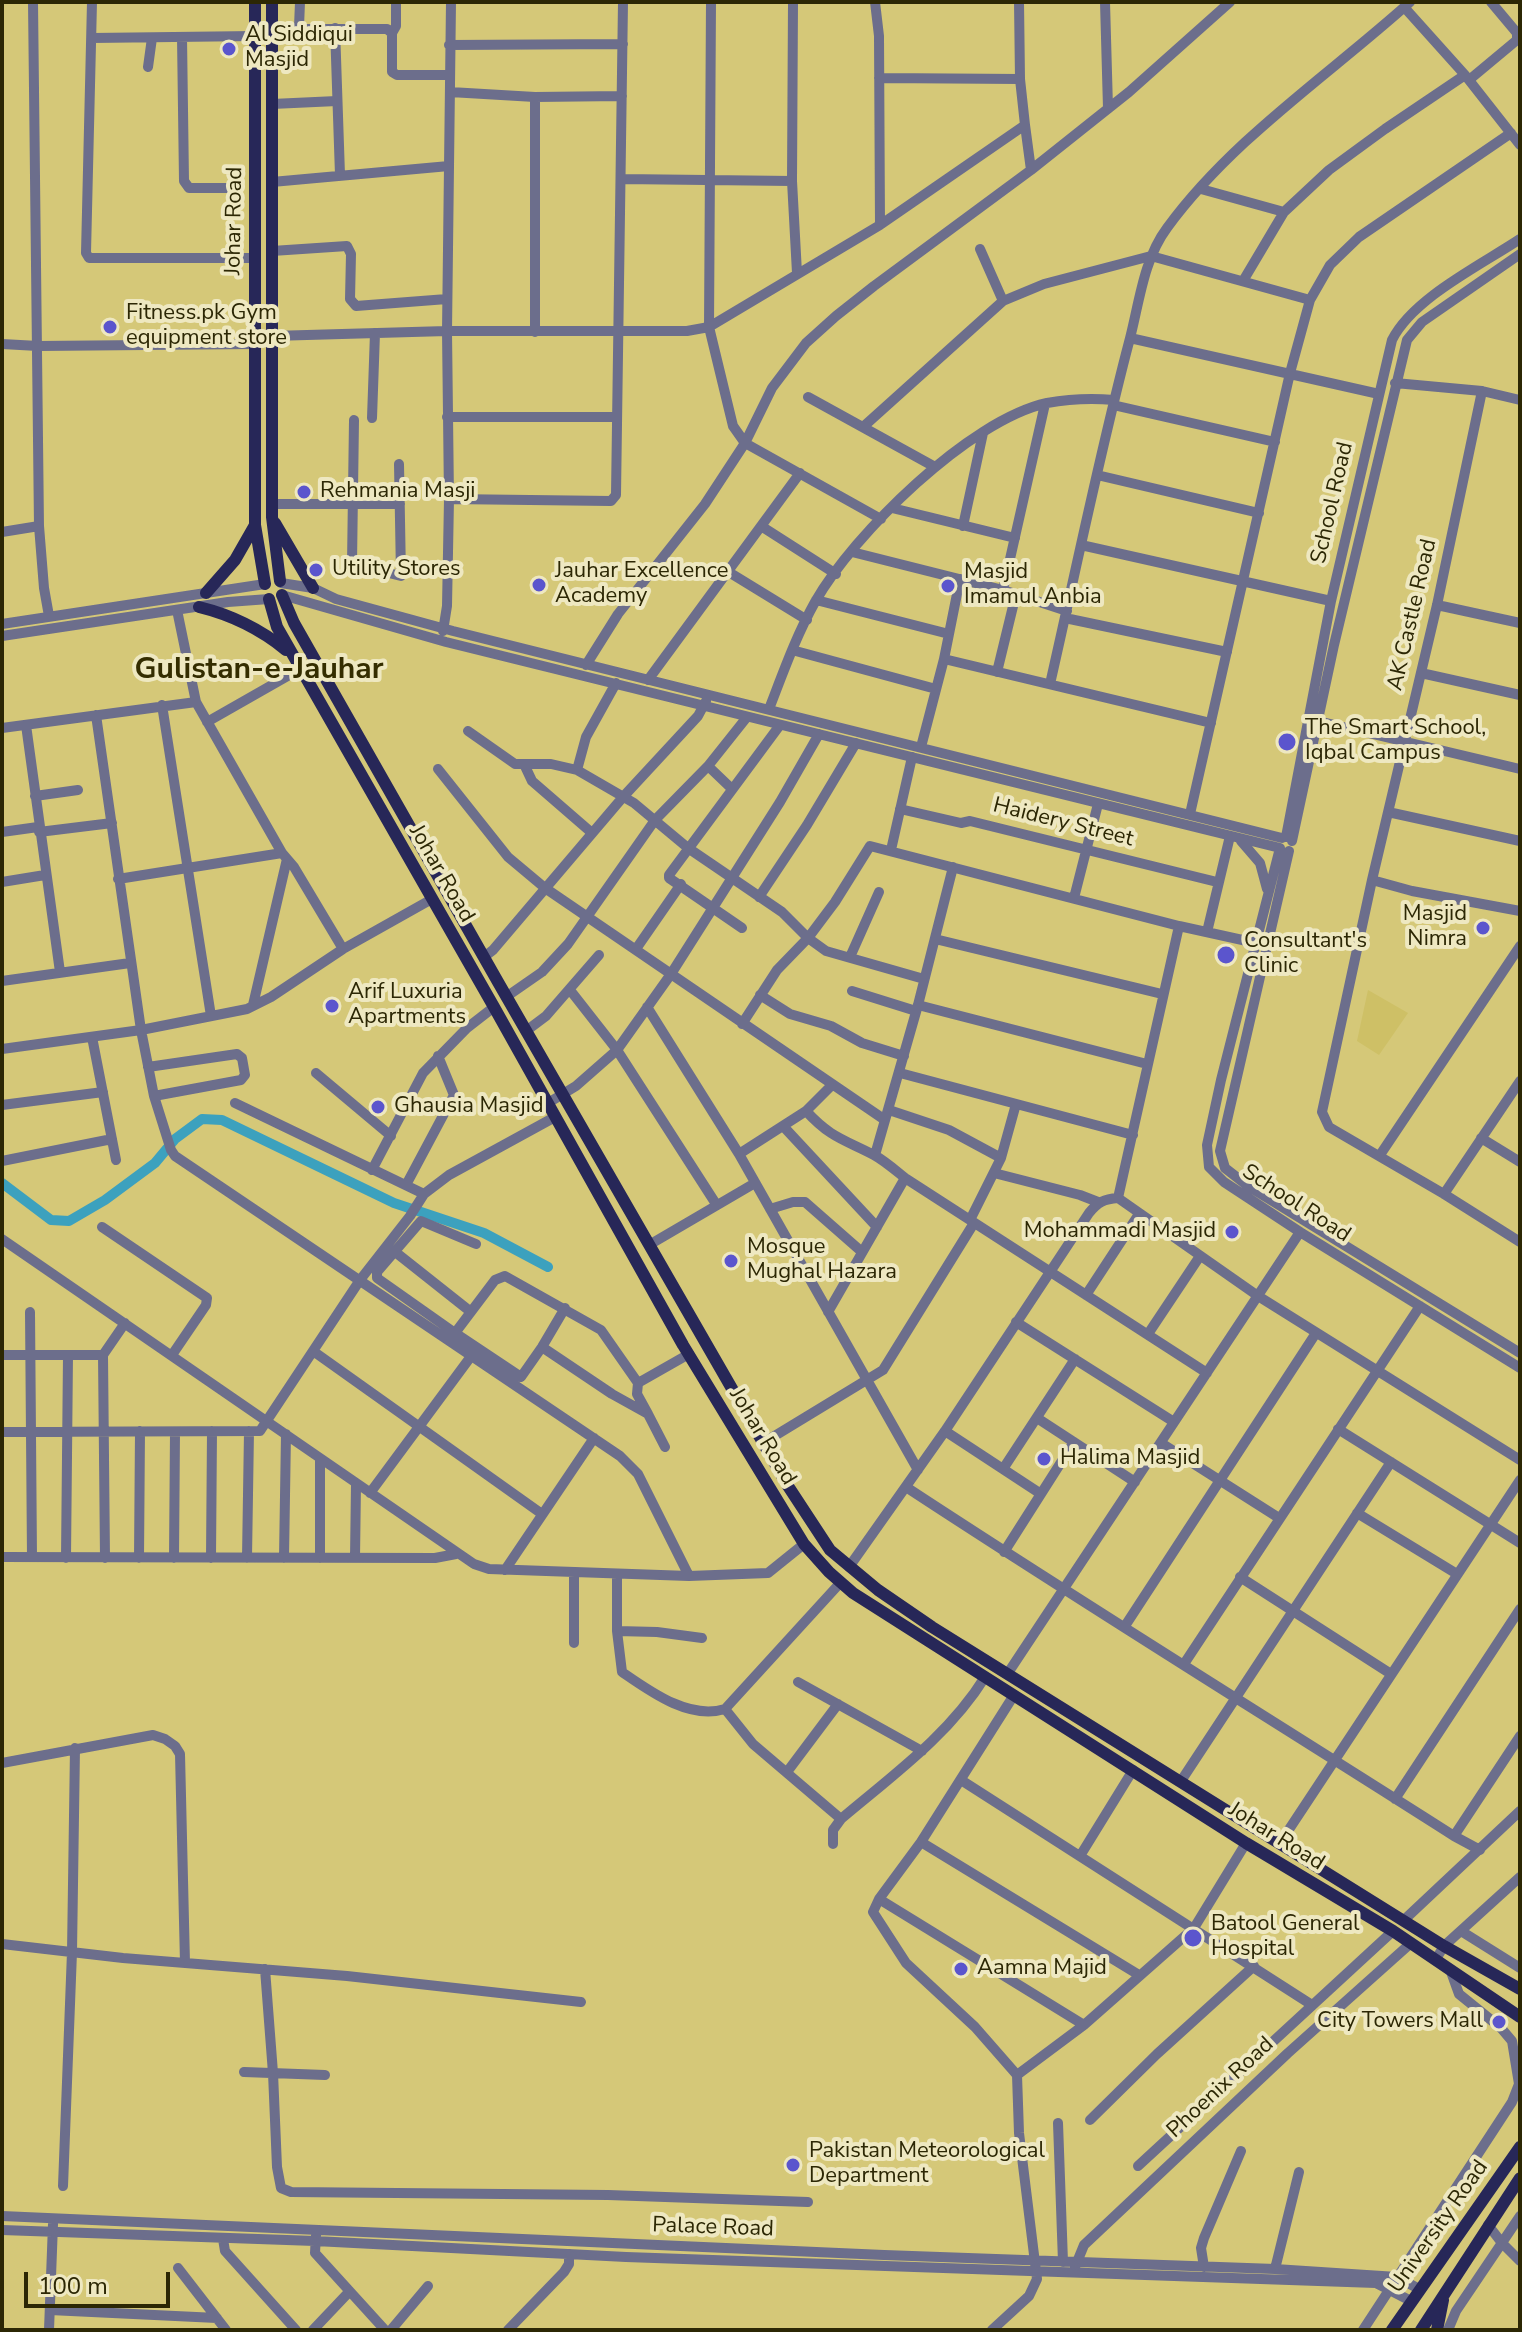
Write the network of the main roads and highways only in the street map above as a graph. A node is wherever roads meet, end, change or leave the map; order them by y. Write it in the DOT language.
graph roads {
  1 [pos="255,2"];
  2 [pos="272,2"];
  3 [pos="272,510"];
  4 [pos="255,525"];
  5 [pos="265,584"];
  6 [pos="281,587"];
  7 [pos="313,588"];
  8 [pos="206,593"];
  9 [pos="269,599"];
  10 [pos="199,607"];
  11 [pos="292,654"];
  12 [pos="1520,1989"];
  13 [pos="1520,2017"];
  14 [pos="1520,2147"];
  15 [pos="1520,2178"];
  16 [pos="1444,2293"];
  17 [pos="1392,2330"];
  18 [pos="1421,2330"];
  19 [pos="1437,2330"];
  1 -- 4 [label="main road, Johar Road"];
  2 -- 3 [label="main road, Johar Road"];
  3 -- 6 [label="main road, Johar Road"];
  3 -- 7 [label="main road"];
  4 -- 5 [label="main road, Johar Road"];
  4 -- 8 [label="main road"];
  5 -- 6 [label="main road"];
  5 -- 9 [label="main road"];
  6 -- 9 [label="main road"];
  6 -- 12 [label="main road, Johar Road"];
  9 -- 11 [label="main road, Johar Road"];
  10 -- 11 [label="main road"];
  11 -- 13 [label="main road, Johar Road"];
  14 -- 17 [label="main road, University Road"];
  15 -- 16 [label="main road, University Road"];
  16 -- 18 [label="main road, University Road"];
  16 -- 19 [label="main road"];
}
